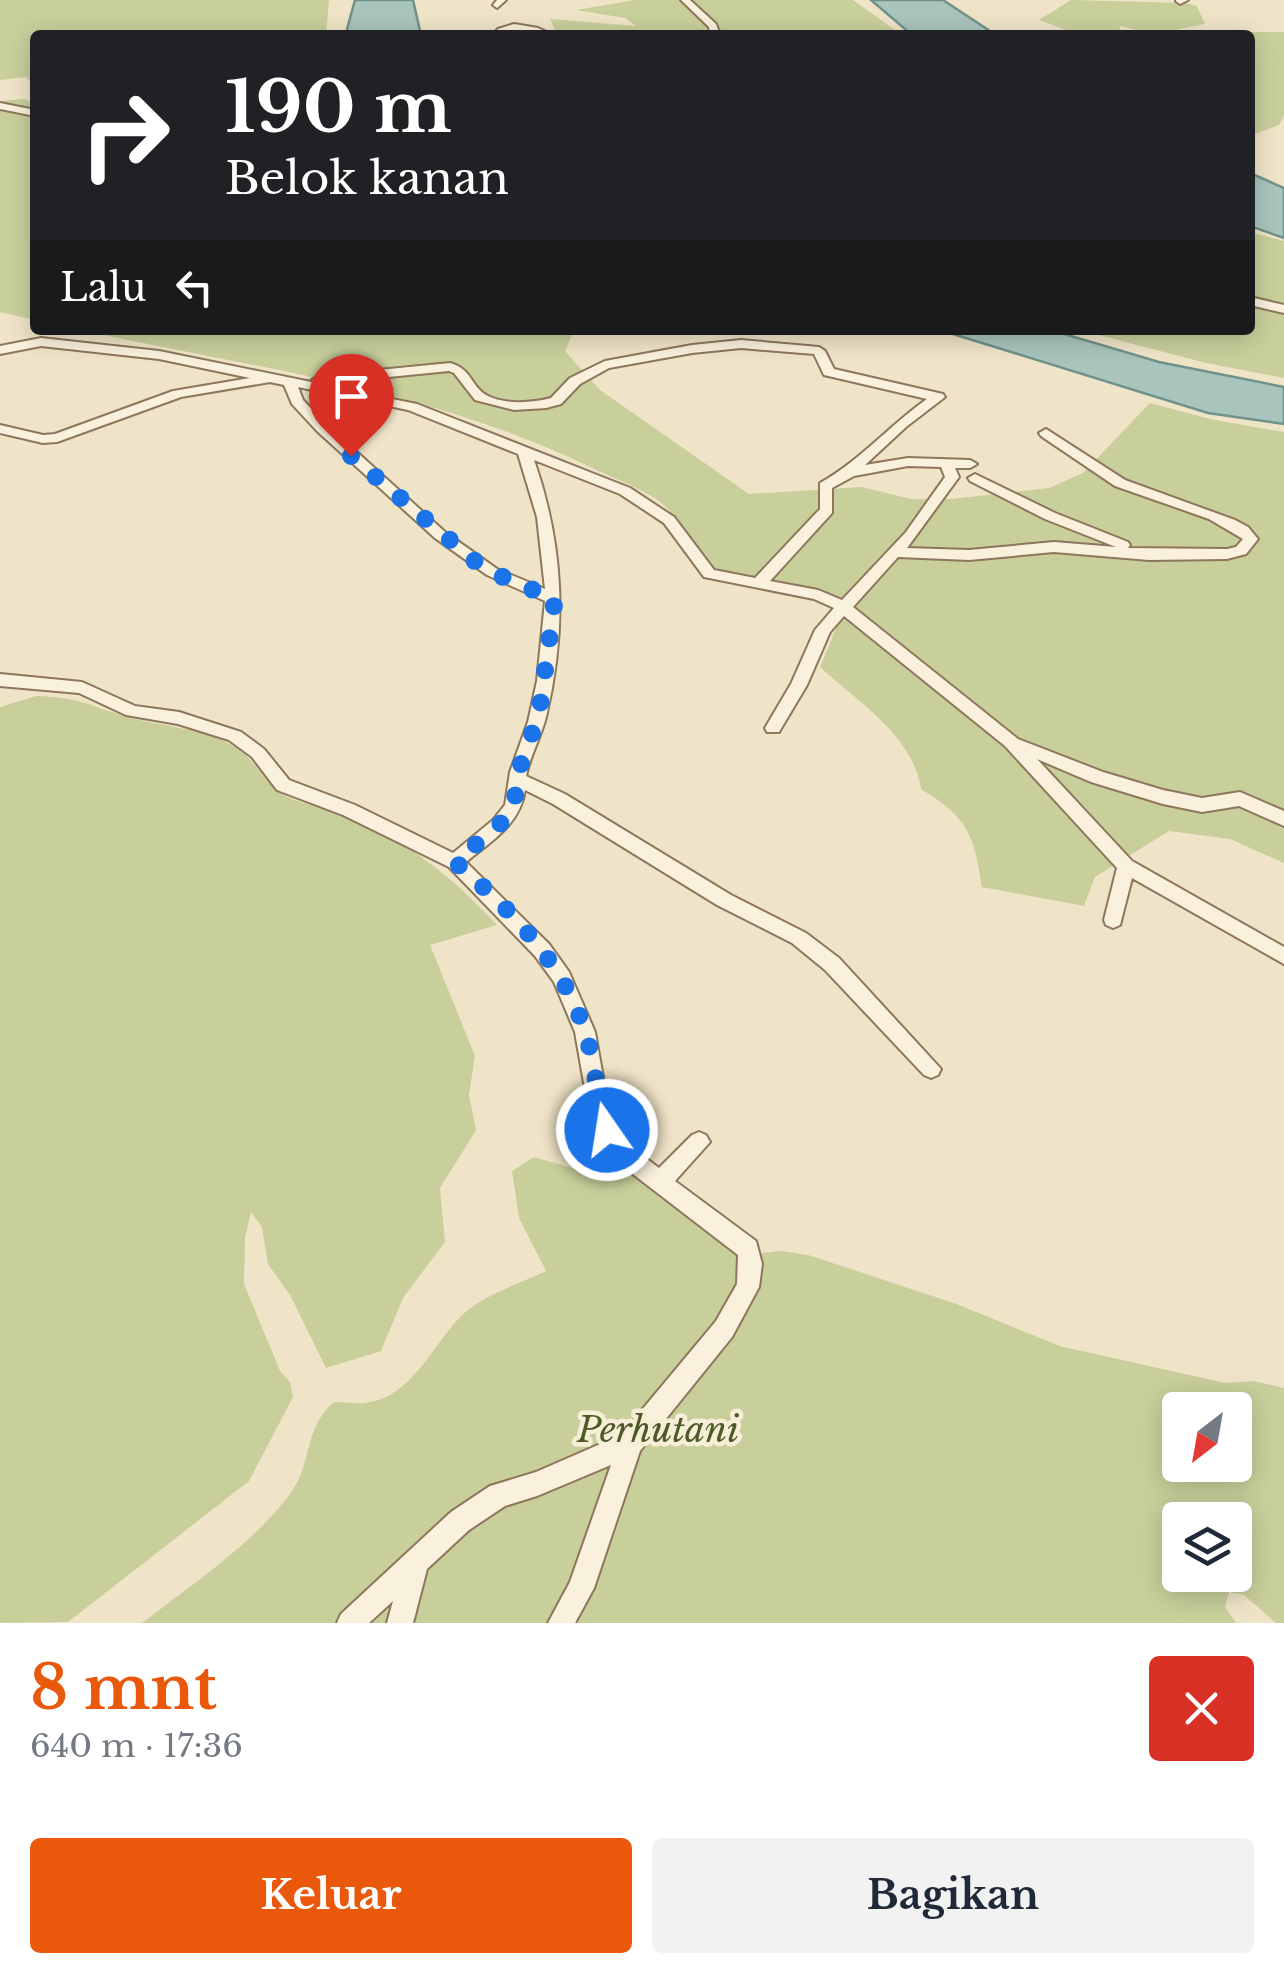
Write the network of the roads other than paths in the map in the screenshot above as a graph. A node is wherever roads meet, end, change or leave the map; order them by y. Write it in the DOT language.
graph roads {
  1 [pos="685,0"];
  2 [pos="503,30"];
  3 [pos="532,30"];
  4 [pos="714,30"];
  5 [pos="0,106"];
  6 [pos="30,112"];
  7 [pos="1255,303"];
  8 [pos="1284,310"];
  9 [pos="0,350"];
  10 [pos="288,380"];
  11 [pos="330,388"];
  12 [pos="299,403"];
  13 [pos="0,429"];
  14 [pos="1046,433"];
  15 [pos="524,451"];
  16 [pos="946,462"];
  17 [pos="849,473"];
  18 [pos="894,552"];
  19 [pos="1129,553"];
  20 [pos="757,585"];
  21 [pos="555,598"];
  22 [pos="842,606"];
  23 [pos="0,680"];
  24 [pos="772,728"];
  25 [pos="1011,742"];
  26 [pos="516,778"];
  27 [pos="1284,819"];
  28 [pos="455,862"];
  29 [pos="1126,866"];
  30 [pos="1113,920"];
  31 [pos="1284,956"];
  32 [pos="931,1069"];
  33 [pos="699,1142"];
  34 [pos="661,1181"];
  35 [pos="630,1444"];
  36 [pos="416,1562"];
  37 [pos="350,1623"];
  38 [pos="400,1623"];
  39 [pos="561,1623"];
  1 -- 4 [label="street"];
  2 -- 3 [label="street"];
  5 -- 6 [label="street"];
  7 -- 8 [label="street"];
  9 -- 10 [label="street"];
  10 -- 11 [label="street"];
  10 -- 12 [label="street"];
  10 -- 13 [label="street"];
  10 -- 17 [label="street"];
  11 -- 12 [label="street"];
  11 -- 15 [label="street"];
  12 -- 21 [label="street"];
  14 -- 19 [label="street"];
  15 -- 20 [label="street"];
  15 -- 21 [label="street"];
  16 -- 17 [label="street"];
  16 -- 18 [label="street"];
  16 -- 19 [label="street"];
  17 -- 20 [label="street"];
  18 -- 19 [label="street"];
  18 -- 22 [label="street"];
  20 -- 22 [label="street"];
  21 -- 26 [label="street"];
  22 -- 24 [label="street"];
  22 -- 25 [label="street"];
  23 -- 28 [label="street"];
  25 -- 27 [label="street"];
  25 -- 29 [label="street"];
  26 -- 28 [label="street"];
  26 -- 32 [label="street"];
  28 -- 34 [label="street"];
  29 -- 30 [label="street"];
  29 -- 31 [label="street"];
  33 -- 34 [label="street"];
  34 -- 35 [label="street"];
  35 -- 36 [label="street"];
  35 -- 39 [label="street"];
  36 -- 37 [label="street"];
  36 -- 38 [label="street"];
}
